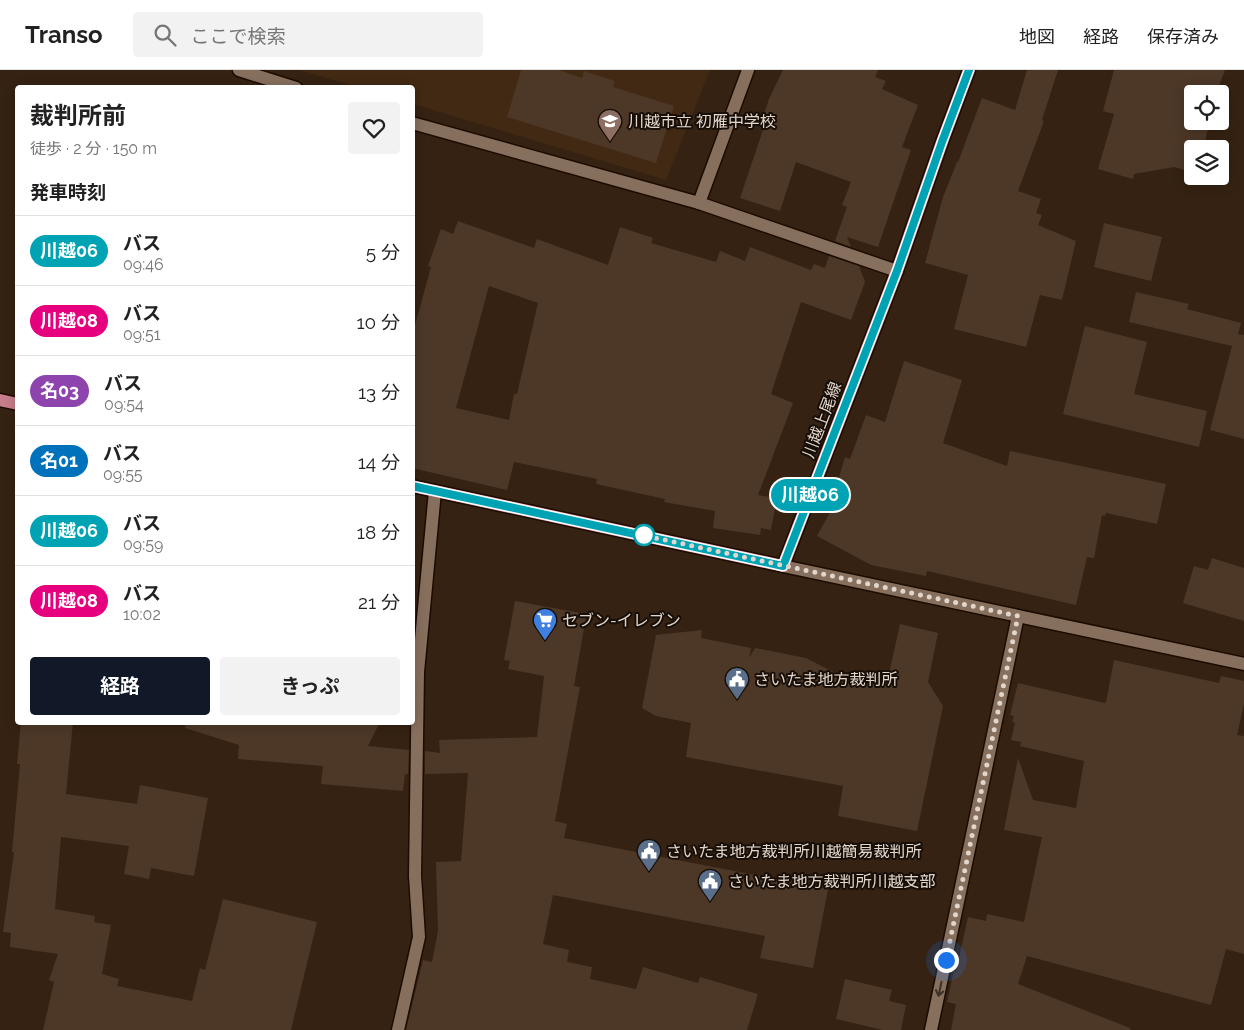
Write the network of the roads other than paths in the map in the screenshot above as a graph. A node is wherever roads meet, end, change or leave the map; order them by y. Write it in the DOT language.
graph roads {
  1 [pos="239,70"];
  2 [pos="748,70"];
  3 [pos="969,70"];
  4 [pos="286,85"];
  5 [pos="415,124"];
  6 [pos="699,204"];
  7 [pos="897,271"];
  8 [pos="0,400"];
  9 [pos="15,403"];
  10 [pos="415,487"];
  11 [pos="435,491"];
  12 [pos="783,566"];
  13 [pos="1018,616"];
  14 [pos="1244,664"];
  15 [pos="398,1030"];
  16 [pos="931,1030"];
  1 -- 4 [label="street"];
  2 -- 6 [label="street"];
  3 -- 7 [label="main road, 川越上尾線"];
  5 -- 6 [label="street"];
  6 -- 7 [label="street"];
  7 -- 12 [label="main road, 川越上尾線"];
  8 -- 9 [label="main road"];
  10 -- 11 [label="main road"];
  11 -- 12 [label="main road"];
  11 -- 15 [label="street"];
  12 -- 13 [label="street"];
  13 -- 14 [label="street"];
  13 -- 16 [label="street, one-way"];
}
